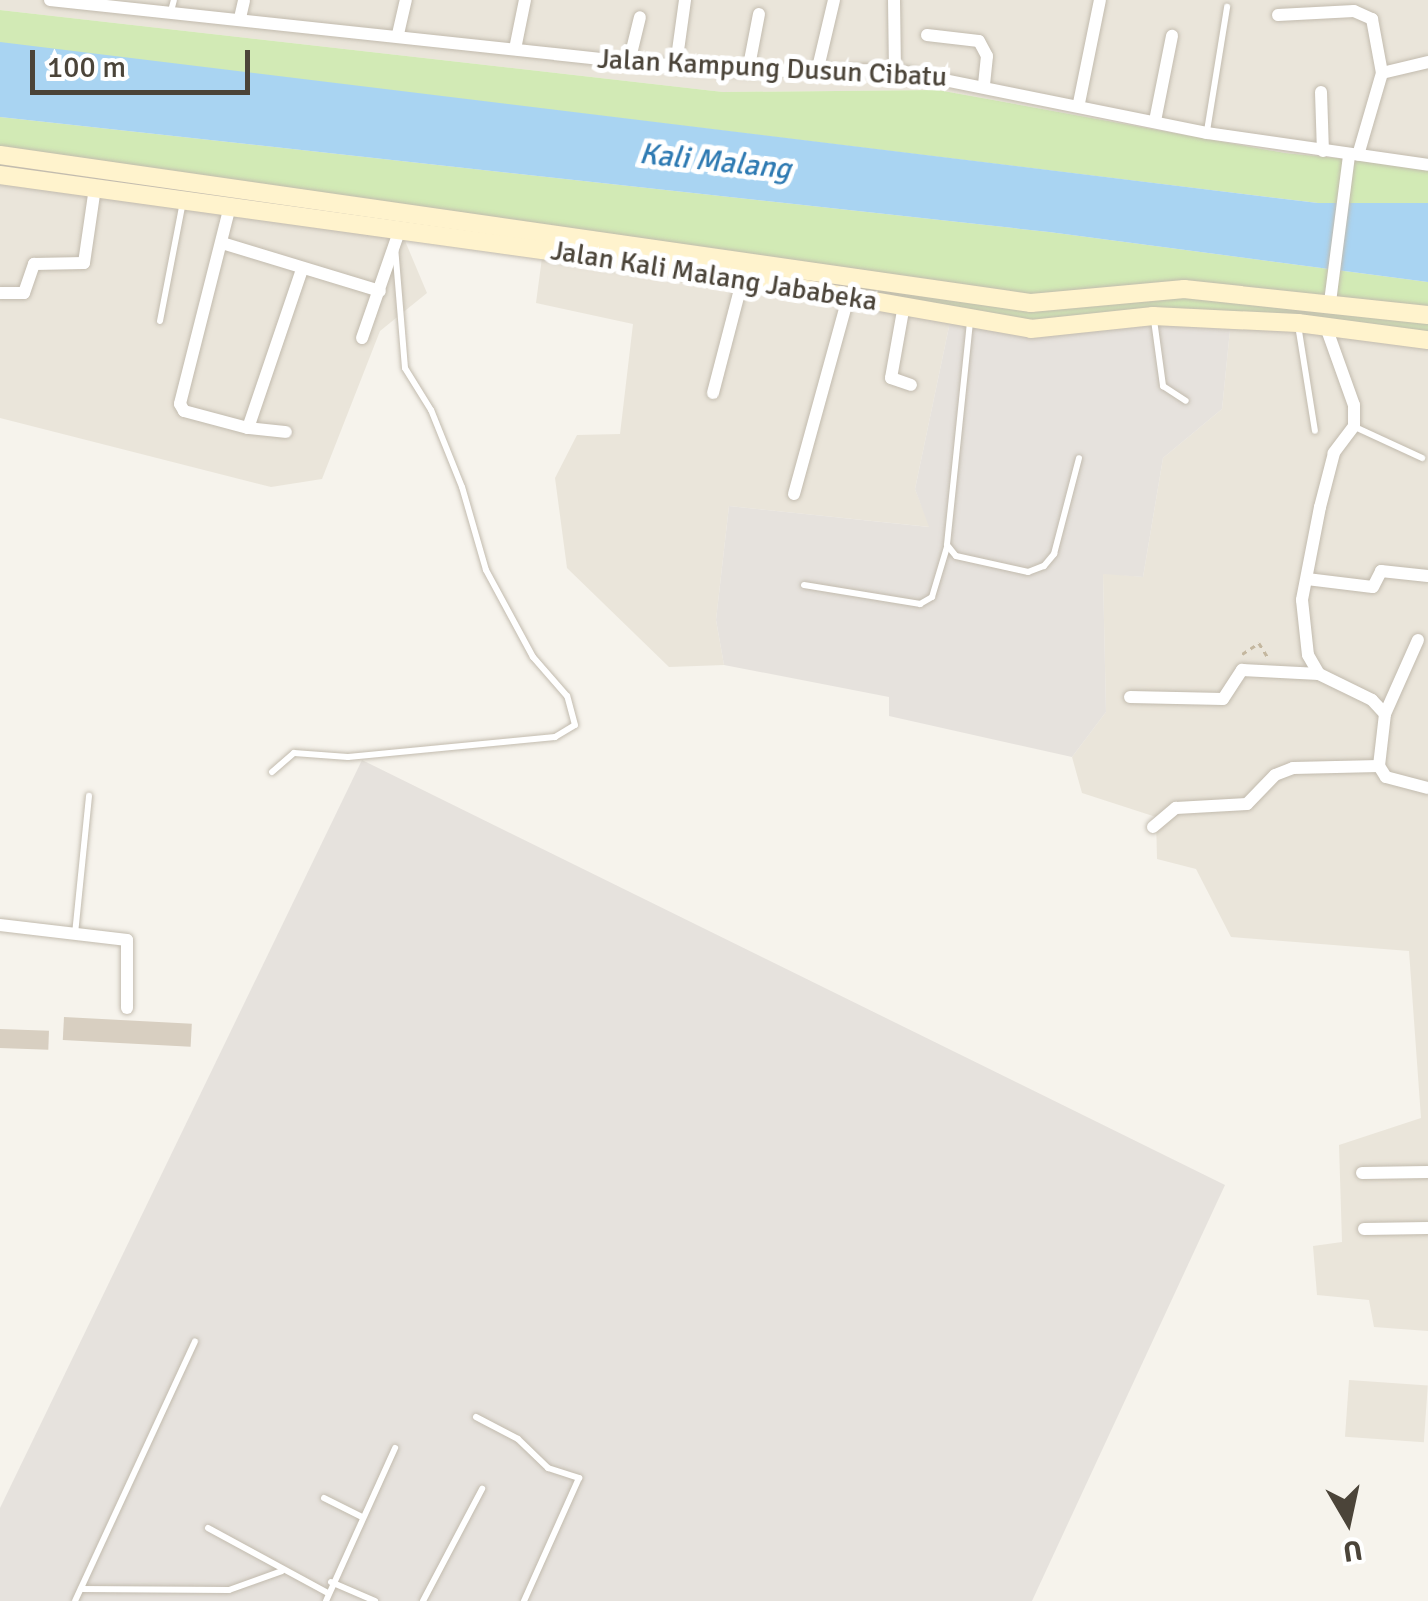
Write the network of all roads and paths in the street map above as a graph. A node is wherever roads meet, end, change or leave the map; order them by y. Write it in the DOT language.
graph roads {
  1 [pos="50,0"];
  2 [pos="244,0"];
  3 [pos="406,0"];
  4 [pos="525,0"];
  5 [pos="685,0"];
  6 [pos="834,0"];
  7 [pos="894,0"];
  8 [pos="1100,0"];
  9 [pos="77,1"];
  10 [pos="133,4"];
  11 [pos="172,6"];
  12 [pos="1227,7"];
  13 [pos="759,14"];
  14 [pos="1278,15"];
  15 [pos="640,17"];
  16 [pos="240,18"];
  17 [pos="398,34"];
  18 [pos="927,35"];
  19 [pos="1172,36"];
  20 [pos="516,49"];
  21 [pos="629,62"];
  22 [pos="1428,62"];
  23 [pos="676,65"];
  24 [pos="895,70"];
  25 [pos="748,71"];
  26 [pos="817,72"];
  27 [pos="1382,73"];
  28 [pos="984,82"];
  29 [pos="1321,92"];
  30 [pos="1079,102"];
  31 [pos="1155,121"];
  32 [pos="1207,132"];
  33 [pos="1322,151"];
  34 [pos="0,154"];
  35 [pos="1354,156"];
  36 [pos="1428,165"];
  37 [pos="0,176"];
  38 [pos="95,188"];
  39 [pos="184,200"];
  40 [pos="230,206"];
  41 [pos="397,238"];
  42 [pos="222,243"];
  43 [pos="302,268"];
  44 [pos="743,278"];
  45 [pos="380,291"];
  46 [pos="0,293"];
  47 [pos="848,295"];
  48 [pos="975,295"];
  49 [pos="1330,302"];
  50 [pos="904,305"];
  51 [pos="1428,315"];
  52 [pos="1153,316"];
  53 [pos="970,321"];
  54 [pos="160,322"];
  55 [pos="1298,323"];
  56 [pos="1326,327"];
  57 [pos="362,338"];
  58 [pos="1428,340"];
  59 [pos="910,384"];
  60 [pos="713,393"];
  61 [pos="1186,400"];
  62 [pos="1354,426"];
  63 [pos="248,428"];
  64 [pos="1316,431"];
  65 [pos="286,432"];
  66 [pos="1079,458"];
  67 [pos="1422,458"];
  68 [pos="794,494"];
  69 [pos="947,546"];
  70 [pos="1428,576"];
  71 [pos="1307,580"];
  72 [pos="804,584"];
  73 [pos="1418,640"];
  74 [pos="1242,670"];
  75 [pos="1262,670"];
  76 [pos="1318,674"];
  77 [pos="1130,697"];
  78 [pos="1385,714"];
  79 [pos="1379,766"];
  80 [pos="272,772"];
  81 [pos="1428,788"];
  82 [pos="89,796"];
  83 [pos="1153,827"];
  84 [pos="0,925"];
  85 [pos="74,935"];
  86 [pos="127,1008"];
  87 [pos="1428,1172"];
  88 [pos="1362,1173"];
  89 [pos="1428,1228"];
  90 [pos="1364,1229"];
  91 [pos="195,1342"];
  92 [pos="476,1417"];
  93 [pos="395,1448"];
  94 [pos="482,1489"];
  95 [pos="324,1498"];
  96 [pos="362,1517"];
  97 [pos="208,1528"];
  98 [pos="282,1571"];
  99 [pos="331,1582"];
  100 [pos="80,1589"];
  101 [pos="326,1596"];
  102 [pos="75,1601"];
  103 [pos="375,1601"];
  104 [pos="423,1601"];
  105 [pos="524,1601"];
  1 -- 9 [label="street, Jalan Kampung Dusun Cibatu"];
  2 -- 16 [label="street"];
  3 -- 17 [label="street"];
  4 -- 20 [label="street"];
  5 -- 23 [label="street"];
  6 -- 26 [label="street"];
  7 -- 24 [label="street"];
  8 -- 30 [label="street"];
  9 -- 10 [label="street, Jalan Kampung Dusun Cibatu"];
  10 -- 11 [label="street, Jalan Kampung Dusun Cibatu"];
  11 -- 16 [label="street, Jalan Kampung Dusun Cibatu"];
  12 -- 32 [label="lane"];
  13 -- 25 [label="street"];
  14 -- 27 [label="street"];
  15 -- 21 [label="street"];
  16 -- 17 [label="street, Jalan Kampung Dusun Cibatu"];
  17 -- 20 [label="street, Jalan Kampung Dusun Cibatu"];
  18 -- 28 [label="street"];
  19 -- 31 [label="street"];
  20 -- 21 [label="street, Jalan Kampung Dusun Cibatu"];
  21 -- 23 [label="street, Jalan Kampung Dusun Cibatu"];
  22 -- 27 [label="street"];
  23 -- 25 [label="street, Jalan Kampung Dusun Cibatu"];
  24 -- 26 [label="street, Jalan Kampung Dusun Cibatu"];
  24 -- 28 [label="street, Jalan Kampung Dusun Cibatu"];
  25 -- 26 [label="street, Jalan Kampung Dusun Cibatu"];
  27 -- 35 [label="street"];
  28 -- 30 [label="street, Jalan Kampung Dusun Cibatu"];
  29 -- 33 [label="street"];
  30 -- 31 [label="street, Jalan Kampung Dusun Cibatu"];
  31 -- 32 [label="street, Jalan Kampung Dusun Cibatu"];
  32 -- 33 [label="street, Jalan Kampung Dusun Cibatu"];
  33 -- 35 [label="street, Jalan Kampung Dusun Cibatu"];
  34 -- 48 [label="main road, Jalan Kali Malang Jababeka"];
  35 -- 36 [label="street, Jalan Kampung Dusun Cibatu"];
  35 -- 49 [label="street"];
  37 -- 38 [label="main road, Jalan Kali Malang Jababeka"];
  38 -- 39 [label="main road, Jalan Kali Malang Jababeka"];
  38 -- 46 [label="street"];
  39 -- 40 [label="main road, Jalan Kali Malang Jababeka"];
  39 -- 54 [label="lane"];
  40 -- 41 [label="main road, Jalan Kali Malang Jababeka"];
  40 -- 42 [label="street"];
  41 -- 44 [label="main road, Jalan Kali Malang Jababeka"];
  41 -- 45 [label="street"];
  41 -- 80 [label="lane"];
  42 -- 43 [label="street"];
  42 -- 63 [label="street"];
  43 -- 45 [label="street"];
  43 -- 63 [label="street"];
  44 -- 47 [label="main road, Jalan Kali Malang Jababeka"];
  44 -- 60 [label="street"];
  45 -- 57 [label="street"];
  47 -- 50 [label="main road, Jalan Kali Malang Jababeka"];
  47 -- 68 [label="street"];
  48 -- 49 [label="main road, Jalan Kali Malang Jababeka"];
  48 -- 53 [label="main road"];
  49 -- 51 [label="main road, Jalan Kali Malang Jababeka"];
  50 -- 53 [label="main road, Jalan Kali Malang Jababeka"];
  50 -- 59 [label="street"];
  52 -- 53 [label="main road, Jalan Kali Malang Jababeka"];
  52 -- 55 [label="main road, Jalan Kali Malang Jababeka"];
  52 -- 61 [label="lane"];
  53 -- 69 [label="lane"];
  55 -- 56 [label="main road, Jalan Kali Malang Jababeka"];
  55 -- 64 [label="lane"];
  56 -- 58 [label="main road, Jalan Kali Malang Jababeka"];
  56 -- 62 [label="street"];
  62 -- 67 [label="lane"];
  62 -- 71 [label="street"];
  63 -- 65 [label="street"];
  66 -- 69 [label="lane"];
  69 -- 72 [label="lane"];
  70 -- 71 [label="street"];
  71 -- 76 [label="street"];
  73 -- 78 [label="street"];
  74 -- 75 [label="street"];
  74 -- 75 [label="path"];
  74 -- 77 [label="street"];
  75 -- 76 [label="street"];
  76 -- 78 [label="street"];
  78 -- 79 [label="street"];
  79 -- 81 [label="street"];
  79 -- 83 [label="street"];
  82 -- 85 [label="lane"];
  84 -- 85 [label="street"];
  85 -- 86 [label="street"];
  87 -- 88 [label="street"];
  89 -- 90 [label="street"];
  91 -- 100 [label="lane"];
  92 -- 105 [label="lane"];
  93 -- 96 [label="lane"];
  94 -- 104 [label="lane"];
  95 -- 96 [label="lane"];
  96 -- 99 [label="lane"];
  97 -- 98 [label="lane"];
  98 -- 100 [label="lane"];
  98 -- 101 [label="lane"];
  99 -- 101 [label="lane"];
  99 -- 103 [label="lane"];
  100 -- 102 [label="lane"];
}
